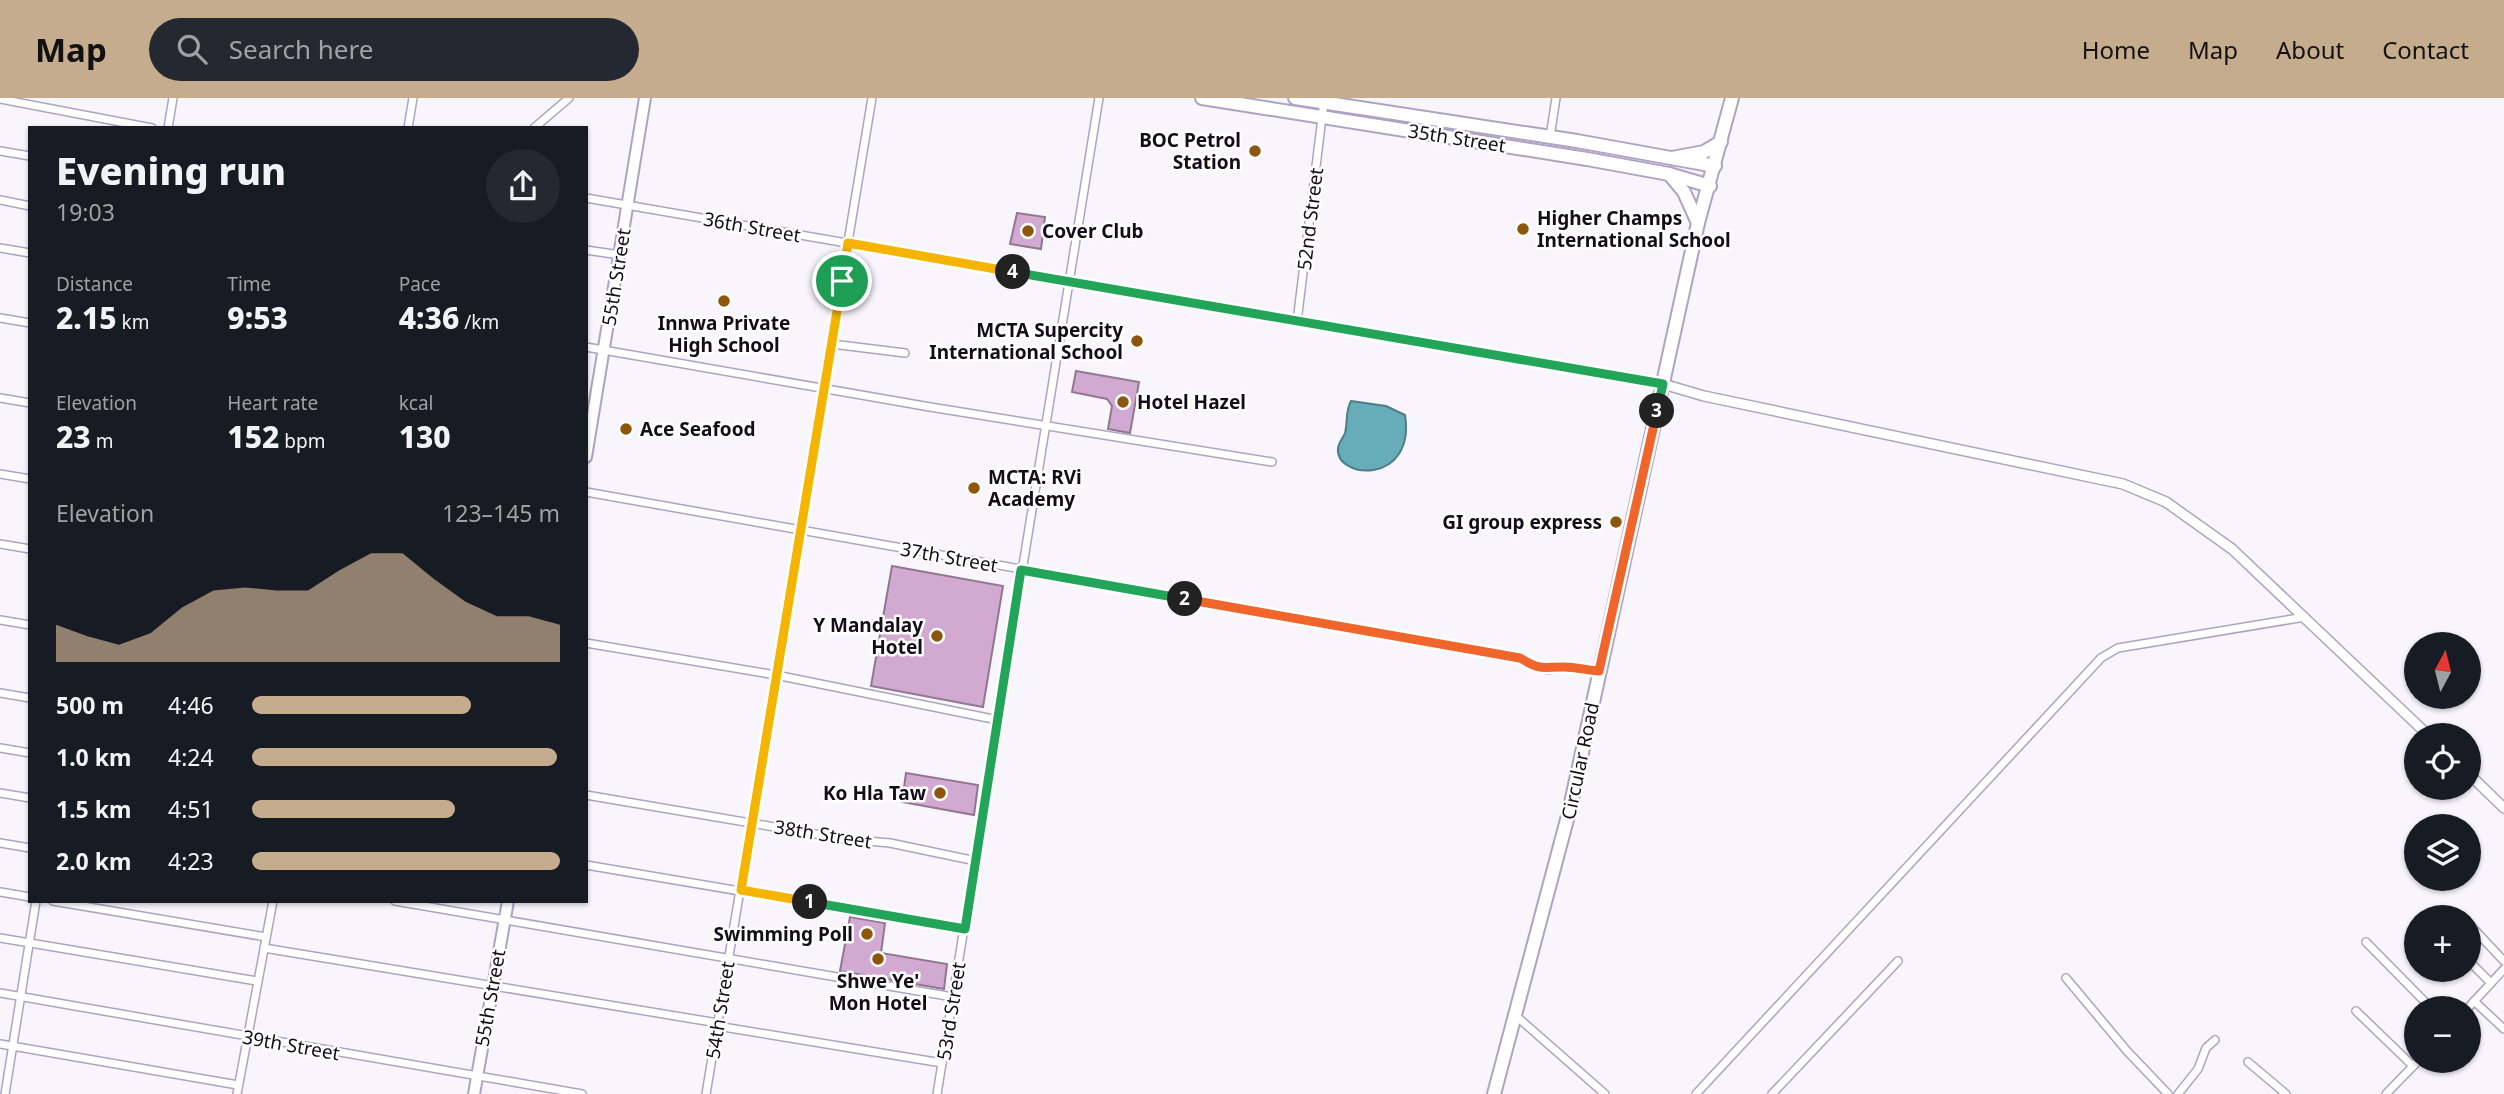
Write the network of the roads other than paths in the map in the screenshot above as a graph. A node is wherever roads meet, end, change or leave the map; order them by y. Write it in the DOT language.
graph roads {
  1 [pos="173,98"];
  2 [pos="413,98"];
  3 [pos="569,98"];
  4 [pos="645,98"];
  5 [pos="872,98"];
  6 [pos="1098,98"];
  7 [pos="1202,98"];
  8 [pos="1295,98"];
  9 [pos="1556,98"];
  10 [pos="1732,98"];
  11 [pos="0,99"];
  12 [pos="42,102"];
  13 [pos="1324,105"];
  14 [pos="144,126"];
  15 [pos="168,126"];
  16 [pos="408,126"];
  17 [pos="536,126"];
  18 [pos="1550,137"];
  19 [pos="1721,142"];
  20 [pos="1590,143"];
  21 [pos="0,151"];
  22 [pos="28,156"];
  23 [pos="1672,158"];
  24 [pos="1587,159"];
  25 [pos="1715,166"];
  26 [pos="1669,174"];
  27 [pos="1710,186"];
  28 [pos="588,198"];
  29 [pos="0,200"];
  30 [pos="628,205"];
  31 [pos="28,206"];
  32 [pos="1699,223"];
  33 [pos="848,243"];
  34 [pos="0,248"];
  35 [pos="588,250"];
  36 [pos="28,253"];
  37 [pos="620,255"];
  38 [pos="1070,282"];
  39 [pos="0,318"];
  40 [pos="1297,322"];
  41 [pos="28,323"];
  42 [pos="832,344"];
  43 [pos="588,346"];
  44 [pos="604,350"];
  45 [pos="905,353"];
  46 [pos="1663,384"];
  47 [pos="824,388"];
  48 [pos="0,398"];
  49 [pos="28,403"];
  50 [pos="1046,425"];
  51 [pos="588,445"];
  52 [pos="1272,462"];
  53 [pos="0,474"];
  54 [pos="28,479"];
  55 [pos="588,492"];
  56 [pos="801,529"];
  57 [pos="0,544"];
  58 [pos="28,548"];
  59 [pos="1021,570"];
  60 [pos="2305,617"];
  61 [pos="0,620"];
  62 [pos="28,625"];
  63 [pos="588,643"];
  64 [pos="1599,671"];
  65 [pos="776,675"];
  66 [pos="0,693"];
  67 [pos="28,698"];
  68 [pos="998,720"];
  69 [pos="2415,723"];
  70 [pos="0,748"];
  71 [pos="28,754"];
  72 [pos="2481,785"];
  73 [pos="0,793"];
  74 [pos="588,795"];
  75 [pos="28,798"];
  76 [pos="2504,807"];
  77 [pos="752,823"];
  78 [pos="0,843"];
  79 [pos="28,848"];
  80 [pos="976,861"];
  81 [pos="588,865"];
  82 [pos="741,890"];
  83 [pos="0,892"];
  84 [pos="28,897"];
  85 [pos="36,903"];
  86 [pos="65,903"];
  87 [pos="273,903"];
  88 [pos="408,903"];
  89 [pos="508,903"];
  90 [pos="505,918"];
  91 [pos="965,929"];
  92 [pos="266,937"];
  93 [pos="2481,937"];
  94 [pos="0,938"];
  95 [pos="2366,942"];
  96 [pos="29,943"];
  97 [pos="264,948"];
  98 [pos="728,960"];
  99 [pos="1898,961"];
  100 [pos="2504,961"];
  101 [pos="2503,971"];
  102 [pos="2481,973"];
  103 [pos="2066,978"];
  104 [pos="257,981"];
  105 [pos="2491,983"];
  106 [pos="492,988"];
  107 [pos="0,993"];
  108 [pos="2419,996"];
  109 [pos="2479,996"];
  110 [pos="21,997"];
  111 [pos="953,997"];
  112 [pos="2481,1008"];
  113 [pos="2356,1011"];
  114 [pos="1515,1015"];
  115 [pos="718,1024"];
  116 [pos="2504,1029"];
  117 [pos="246,1038"];
  118 [pos="2215,1040"];
  119 [pos="0,1044"];
  120 [pos="13,1046"];
  121 [pos="2404,1053"];
  122 [pos="2248,1062"];
  123 [pos="942,1063"];
  124 [pos="2406,1073"];
  125 [pos="477,1077"];
  126 [pos="238,1085"];
  127 [pos="4,1094"];
  128 [pos="237,1094"];
  129 [pos="474,1094"];
  130 [pos="582,1094"];
  131 [pos="706,1094"];
  132 [pos="937,1094"];
  133 [pos="1494,1094"];
  134 [pos="1605,1094"];
  135 [pos="1696,1094"];
  136 [pos="1772,1094"];
  137 [pos="2168,1094"];
  138 [pos="2178,1094"];
  139 [pos="2286,1094"];
  140 [pos="2386,1094"];
  1 -- 15 [label="street"];
  2 -- 16 [label="street"];
  3 -- 17 [label="street"];
  4 -- 30 [label="main road, 55th Street"];
  5 -- 33 [label="street, 54th Street"];
  6 -- 38 [label="street, 53rd Street"];
  7 -- 13 [label="main road, 35th Street"];
  8 -- 13 [label="main road, 35th Street"];
  9 -- 18 [label="street"];
  10 -- 19 [label="main road, Circular Road"];
  11 -- 12 [label="street"];
  12 -- 14 [label="street"];
  13 -- 18 [label="main road, 35th Street"];
  13 -- 24 [label="main road, 35th Street"];
  13 -- 40 [label="street, 52nd Street"];
  18 -- 20 [label="main road, 35th Street"];
  19 -- 23 [label="main road"];
  19 -- 25 [label="main road, Circular Road"];
  20 -- 23 [label="main road, 35th Street"];
  20 -- 24 [label="main road"];
  21 -- 22 [label="street"];
  23 -- 25 [label="main road, 35th Street"];
  24 -- 26 [label="main road, 35th Street"];
  25 -- 27 [label="main road, Circular Road"];
  26 -- 27 [label="main road, 35th Street"];
  26 -- 32 [label="main road"];
  27 -- 32 [label="main road, Circular Road"];
  28 -- 30 [label="street, 36th Street"];
  29 -- 31 [label="street"];
  30 -- 33 [label="street, 36th Street"];
  30 -- 37 [label="main road, 55th Street"];
  32 -- 46 [label="main road, Circular Road"];
  33 -- 38 [label="street, 36th Street"];
  33 -- 42 [label="street, 54th Street"];
  34 -- 36 [label="street"];
  35 -- 37 [label="street"];
  37 -- 44 [label="main road, 55th Street"];
  38 -- 40 [label="street, 36th Street"];
  38 -- 50 [label="street, 53rd Street"];
  39 -- 41 [label="street"];
  40 -- 46 [label="street, 36th Street"];
  42 -- 45 [label="street"];
  42 -- 47 [label="street, 54th Street"];
  43 -- 44 [label="street"];
  44 -- 47 [label="street"];
  44 -- 51 [label="main road, 55th Street"];
  46 -- 60 [label="street"];
  46 -- 64 [label="main road, Circular Road"];
  47 -- 50 [label="street"];
  47 -- 56 [label="street, 54th Street"];
  48 -- 49 [label="street"];
  50 -- 52 [label="street"];
  50 -- 59 [label="street, 53rd Street"];
  53 -- 54 [label="street"];
  55 -- 56 [label="street, 37th Street"];
  56 -- 59 [label="street, 37th Street"];
  56 -- 65 [label="street, 54th Street"];
  57 -- 58 [label="street"];
  59 -- 64 [label="street, 37th Street"];
  59 -- 68 [label="street, 53rd Street"];
  60 -- 69 [label="street"];
  60 -- 135 [label="street"];
  61 -- 62 [label="street"];
  63 -- 65 [label="street"];
  64 -- 114 [label="main road, Circular Road"];
  65 -- 68 [label="street"];
  65 -- 77 [label="street, 54th Street"];
  66 -- 67 [label="street"];
  68 -- 80 [label="street, 53rd Street"];
  70 -- 71 [label="street"];
  72 -- 76 [label="street"];
  73 -- 75 [label="street"];
  74 -- 77 [label="street, 38th Street"];
  77 -- 80 [label="street, 38th Street"];
  77 -- 82 [label="street, 54th Street"];
  78 -- 79 [label="street"];
  80 -- 91 [label="street, 53rd Street"];
  81 -- 82 [label="street"];
  82 -- 91 [label="street"];
  82 -- 98 [label="street, 54th Street"];
  83 -- 84 [label="street"];
  85 -- 96 [label="street"];
  86 -- 92 [label="street"];
  87 -- 92 [label="street"];
  88 -- 90 [label="street"];
  89 -- 90 [label="main road, 55th Street"];
  90 -- 98 [label="street"];
  90 -- 106 [label="main road, 55th Street"];
  91 -- 111 [label="street, 53rd Street"];
  92 -- 97 [label="street"];
  93 -- 100 [label="street"];
  94 -- 96 [label="street"];
  95 -- 108 [label="street"];
  96 -- 104 [label="street"];
  96 -- 110 [label="street"];
  97 -- 104 [label="street"];
  97 -- 106 [label="street"];
  98 -- 111 [label="street"];
  98 -- 115 [label="street, 54th Street"];
  99 -- 136 [label="street"];
  101 -- 105 [label="street"];
  102 -- 105 [label="street"];
  103 -- 137 [label="street"];
  104 -- 117 [label="street"];
  105 -- 109 [label="street"];
  106 -- 115 [label="street"];
  106 -- 125 [label="main road, 55th Street"];
  107 -- 110 [label="street, 39th Street"];
  110 -- 117 [label="street, 39th Street"];
  110 -- 120 [label="street"];
  111 -- 123 [label="street, 53rd Street"];
  112 -- 116 [label="street"];
  113 -- 121 [label="street"];
  114 -- 133 [label="main road, Circular Road"];
  114 -- 134 [label="street"];
  115 -- 123 [label="street"];
  115 -- 131 [label="street, 54th Street"];
  117 -- 125 [label="street, 39th Street"];
  117 -- 126 [label="street"];
  118 -- 138 [label="street"];
  119 -- 120 [label="street"];
  120 -- 126 [label="street"];
  120 -- 127 [label="street"];
  122 -- 139 [label="street"];
  123 -- 132 [label="street, 53rd Street"];
  124 -- 140 [label="street"];
  125 -- 129 [label="main road, 55th Street"];
  125 -- 130 [label="street, 39th Street"];
  126 -- 128 [label="street"];
}
